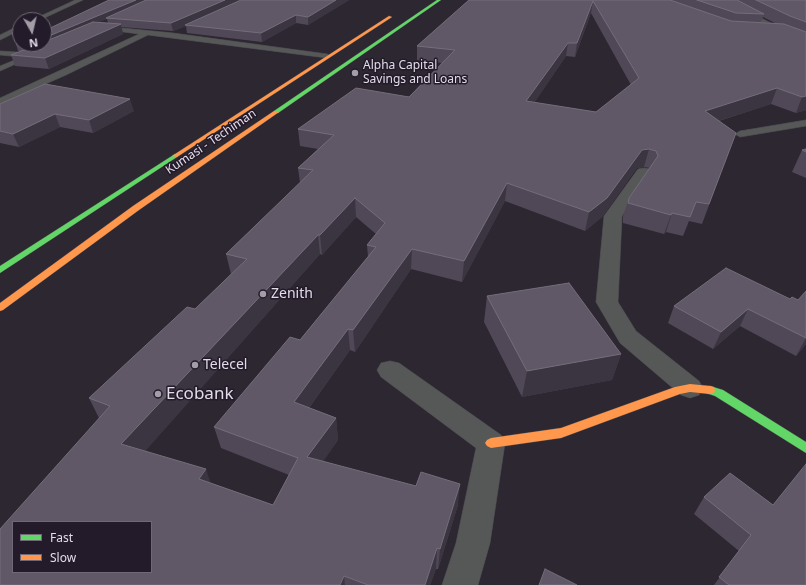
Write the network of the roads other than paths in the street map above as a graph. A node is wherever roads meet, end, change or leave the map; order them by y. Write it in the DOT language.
graph roads {
  1 [pos="80,0"];
  2 [pos="439,0"];
  3 [pos="718,0"];
  4 [pos="399,11"];
  5 [pos="52,12"];
  6 [pos="110,22"];
  7 [pos="186,30"];
  8 [pos="12,31"];
  9 [pos="759,32"];
  10 [pos="781,32"];
  11 [pos="146,33"];
  12 [pos="173,36"];
  13 [pos="0,38"];
  14 [pos="806,42"];
  15 [pos="0,53"];
  16 [pos="327,56"];
  17 [pos="0,69"];
  18 [pos="0,101"];
  19 [pos="806,123"];
  20 [pos="740,134"];
  21 [pos="644,173"];
  22 [pos="0,270"];
  23 [pos="0,308"];
  24 [pos="390,370"];
  25 [pos="690,388"];
  26 [pos="491,443"];
  27 [pos="806,448"];
  28 [pos="460,585"];
  1 -- 5 [label="lane"];
  2 -- 23 [label="main road, Kumasi - Techiman"];
  3 -- 10 [label="street"];
  4 -- 16 [label="main road"];
  6 -- 11 [label="lane"];
  7 -- 12 [label="lane"];
  8 -- 13 [label="lane"];
  9 -- 10 [label="street"];
  10 -- 14 [label="street"];
  11 -- 12 [label="lane"];
  11 -- 18 [label="lane"];
  12 -- 16 [label="lane"];
  15 -- 17 [label="lane"];
  16 -- 22 [label="main road"];
  19 -- 20 [label="lane"];
  21 -- 25 [label="street"];
  24 -- 26 [label="street"];
  25 -- 26 [label="main road"];
  25 -- 27 [label="main road"];
  26 -- 28 [label="street"];
}
